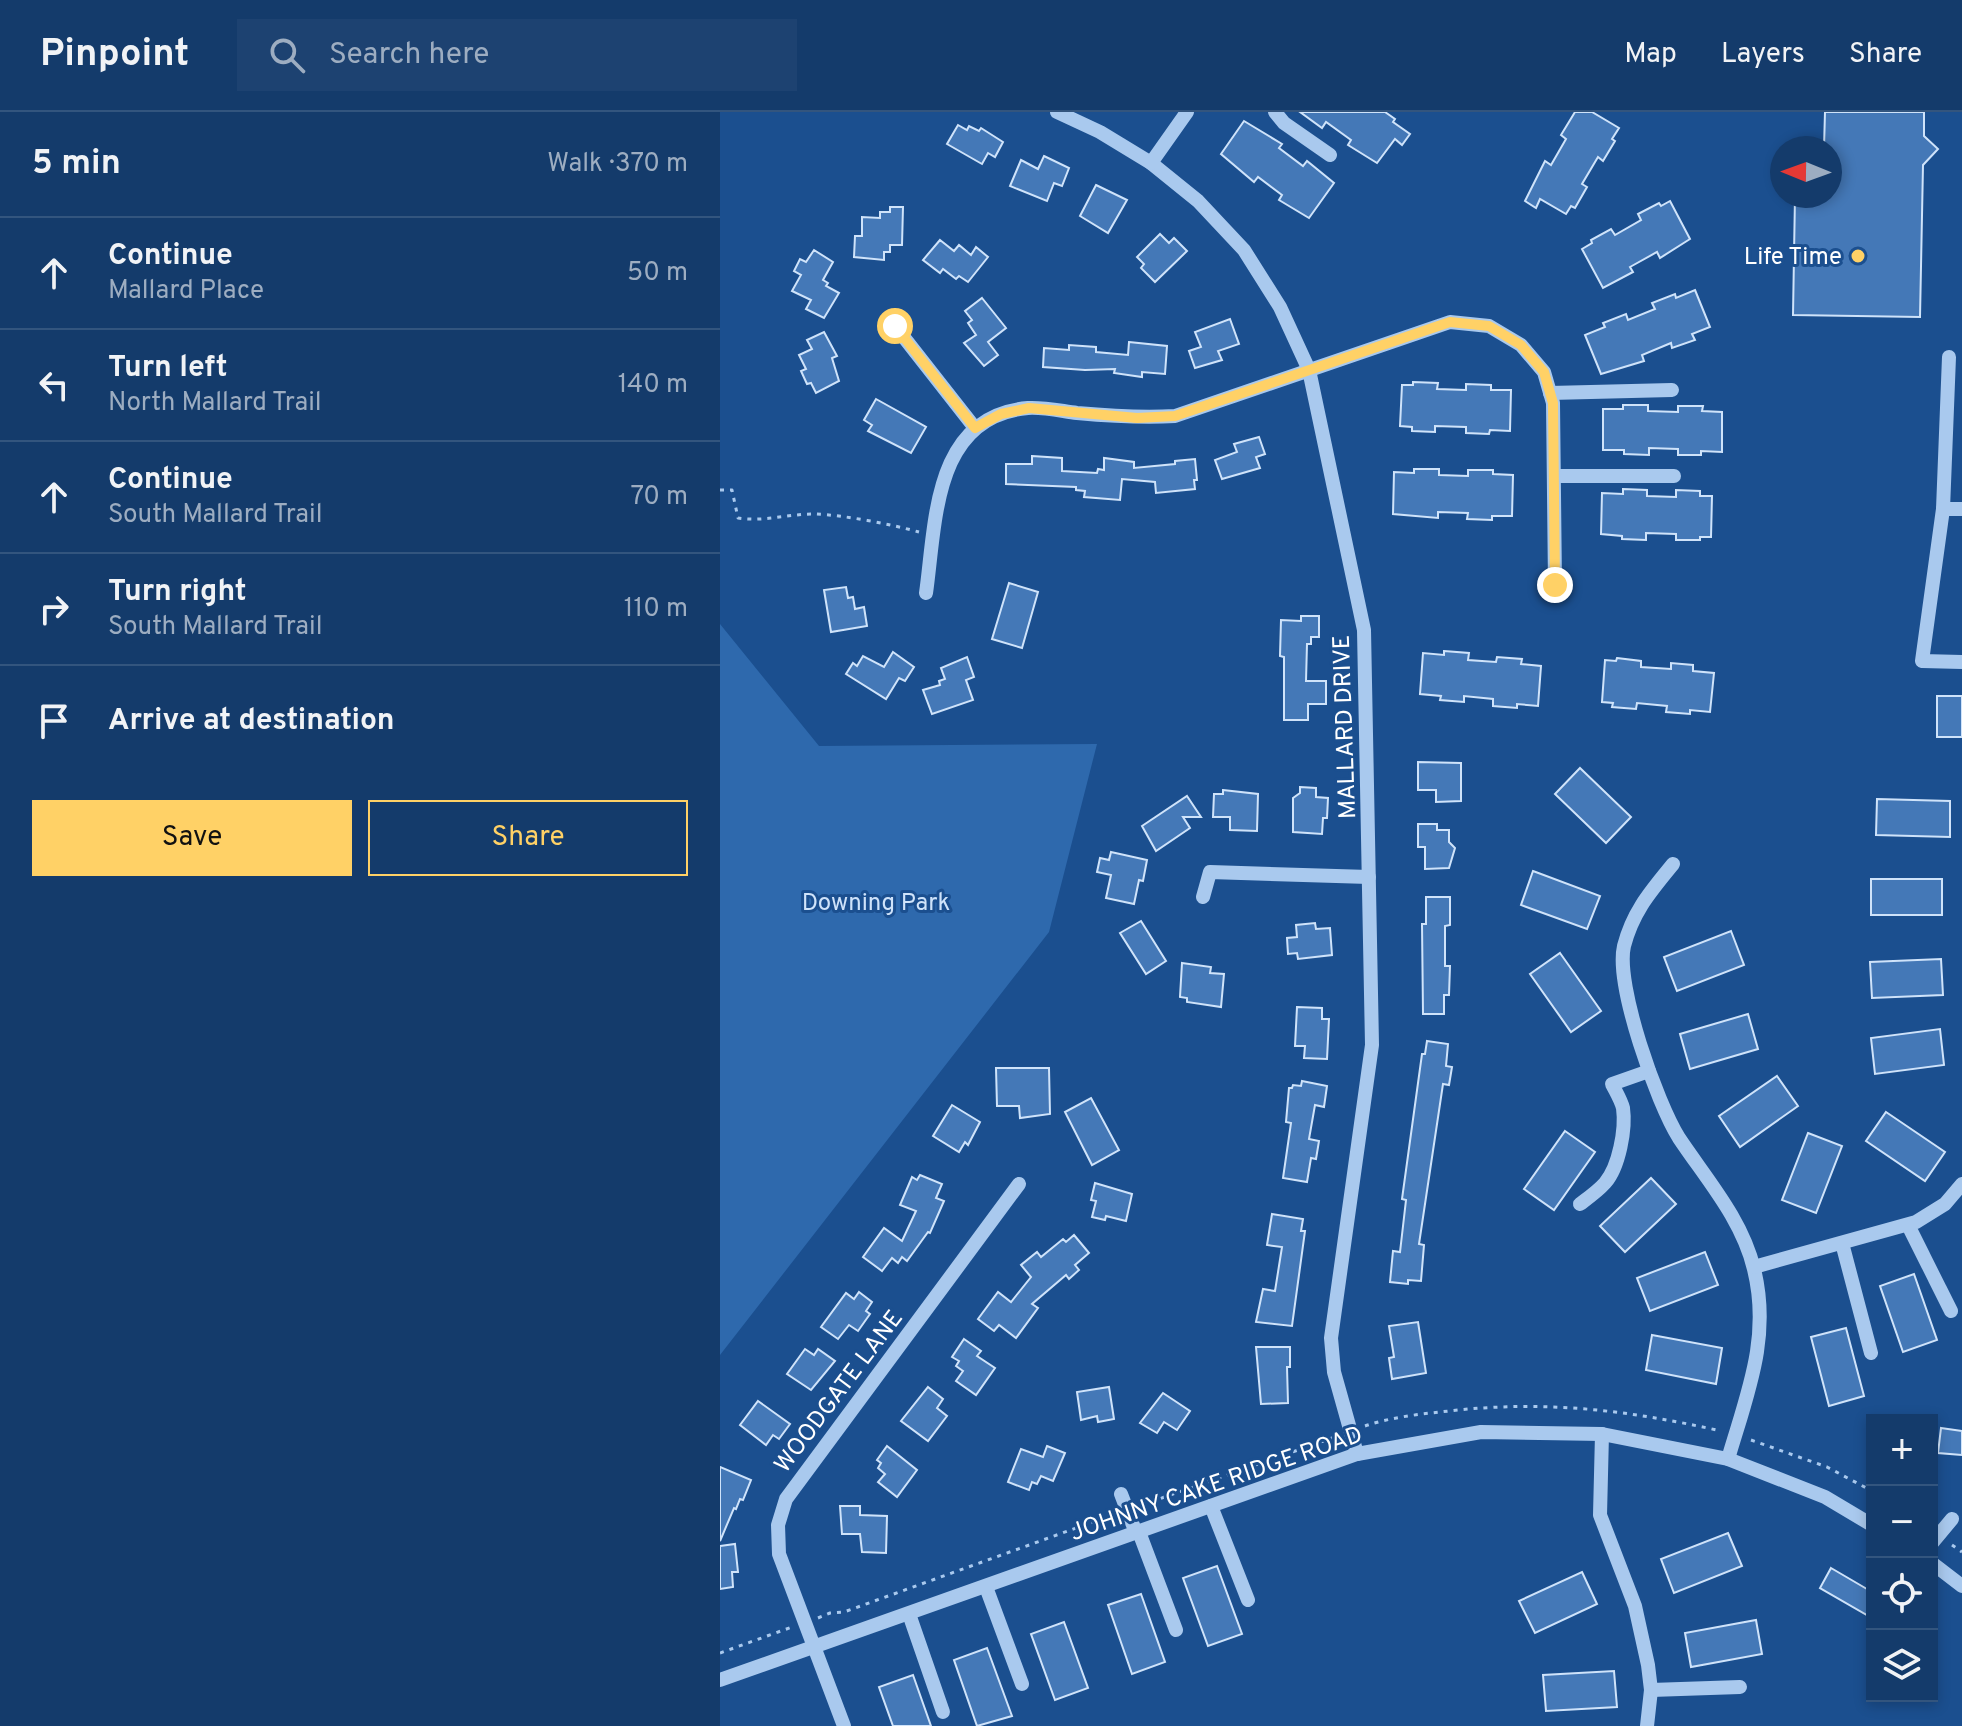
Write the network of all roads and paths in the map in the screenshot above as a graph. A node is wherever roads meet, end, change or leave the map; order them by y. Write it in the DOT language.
graph roads {
  1 [pos="1057,112"];
  2 [pos="1187,112"];
  3 [pos="1275,112"];
  4 [pos="1330,155"];
  5 [pos="1151,163"];
  6 [pos="895,326"];
  7 [pos="1949,357"];
  8 [pos="1309,370"];
  9 [pos="1672,390"];
  10 [pos="1550,393"];
  11 [pos="975,428"];
  12 [pos="1554,476"];
  13 [pos="1674,476"];
  14 [pos="720,490"];
  15 [pos="1943,509"];
  16 [pos="1962,509"];
  17 [pos="934,536"];
  18 [pos="1555,585"];
  19 [pos="926,593"];
  20 [pos="1962,662"];
  21 [pos="1673,864"];
  22 [pos="1369,877"];
  23 [pos="1203,897"];
  24 [pos="1649,1071"];
  25 [pos="1019,1184"];
  26 [pos="1959,1194"];
  27 [pos="1580,1204"];
  28 [pos="1908,1225"];
  29 [pos="1842,1243"];
  30 [pos="1754,1267"];
  31 [pos="1951,1311"];
  32 [pos="1871,1353"];
  33 [pos="1602,1434"];
  34 [pos="1357,1454"];
  35 [pos="1728,1459"];
  36 [pos="1121,1494"];
  37 [pos="1211,1506"];
  38 [pos="1952,1519"];
  39 [pos="1866,1521"];
  40 [pos="1138,1533"];
  41 [pos="1938,1536"];
  42 [pos="1938,1568"];
  43 [pos="1962,1586"];
  44 [pos="986,1587"];
  45 [pos="1248,1600"];
  46 [pos="909,1614"];
  47 [pos="1176,1630"];
  48 [pos="814,1648"];
  49 [pos="720,1680"];
  50 [pos="1022,1684"];
  51 [pos="1740,1687"];
  52 [pos="1651,1690"];
  53 [pos="943,1712"];
  54 [pos="844,1726"];
  55 [pos="1647,1726"];
  1 -- 5 [label="street, MALLARD DRIVE"];
  2 -- 5 [label="street"];
  3 -- 4 [label="street"];
  5 -- 8 [label="street, MALLARD DRIVE"];
  6 -- 11 [label="street"];
  7 -- 15 [label="street"];
  8 -- 10 [label="street"];
  8 -- 11 [label="street"];
  8 -- 22 [label="street, MALLARD DRIVE"];
  9 -- 10 [label="street"];
  10 -- 12 [label="street"];
  11 -- 17 [label="street"];
  12 -- 13 [label="street"];
  12 -- 18 [label="street"];
  14 -- 17 [label="path"];
  15 -- 16 [label="street"];
  15 -- 20 [label="street"];
  17 -- 19 [label="street"];
  21 -- 24 [label="street"];
  22 -- 23 [label="street"];
  22 -- 34 [label="street, MALLARD DRIVE"];
  24 -- 27 [label="street"];
  24 -- 30 [label="street"];
  25 -- 48 [label="street, WOODGATE LANE"];
  26 -- 28 [label="street"];
  28 -- 29 [label="street"];
  28 -- 31 [label="street"];
  29 -- 30 [label="street"];
  29 -- 32 [label="street"];
  30 -- 35 [label="street"];
  33 -- 34 [label="street, JOHNNY CAKE RIDGE ROAD"];
  33 -- 35 [label="street, JOHNNY CAKE RIDGE ROAD"];
  33 -- 52 [label="street"];
  34 -- 37 [label="street, JOHNNY CAKE RIDGE ROAD"];
  35 -- 39 [label="street, JOHNNY CAKE RIDGE ROAD"];
  36 -- 40 [label="street"];
  37 -- 40 [label="street, JOHNNY CAKE RIDGE ROAD"];
  37 -- 45 [label="street"];
  38 -- 41 [label="street"];
  40 -- 44 [label="street, JOHNNY CAKE RIDGE ROAD"];
  40 -- 47 [label="street"];
  42 -- 43 [label="street"];
  44 -- 46 [label="street, JOHNNY CAKE RIDGE ROAD"];
  44 -- 50 [label="street"];
  46 -- 48 [label="street, JOHNNY CAKE RIDGE ROAD"];
  46 -- 53 [label="street"];
  48 -- 49 [label="street, JOHNNY CAKE RIDGE ROAD"];
  48 -- 54 [label="street, WOODGATE LANE"];
  51 -- 52 [label="street"];
  52 -- 55 [label="street"];
}
